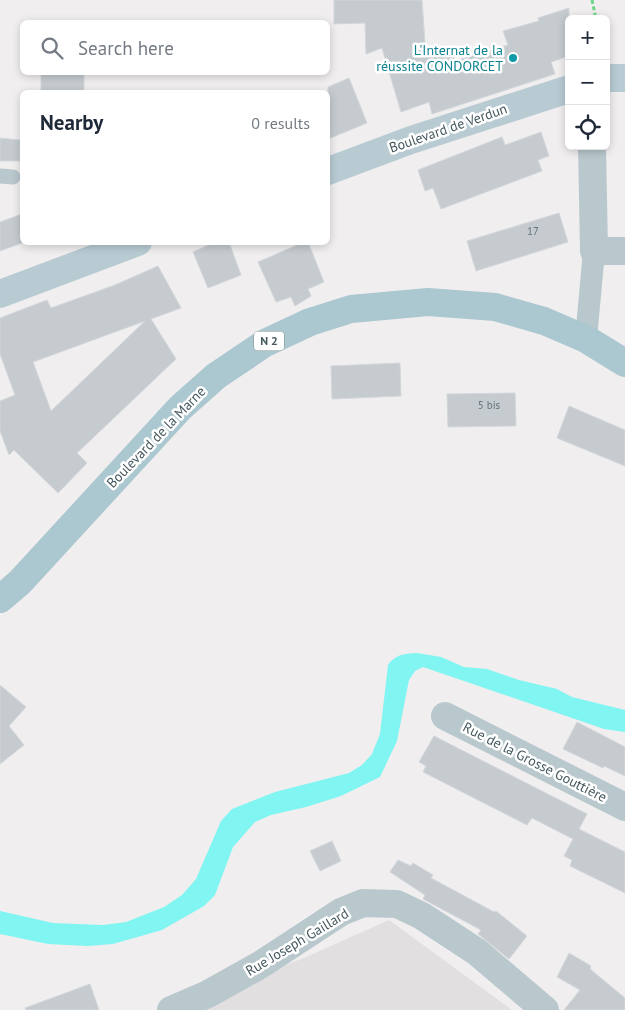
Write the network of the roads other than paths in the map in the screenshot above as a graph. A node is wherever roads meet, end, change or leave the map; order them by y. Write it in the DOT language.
graph roads {
  1 [pos="610,78"];
  2 [pos="625,78"];
  3 [pos="565,89"];
  4 [pos="592,150"];
  5 [pos="330,170"];
  6 [pos="130,245"];
  7 [pos="594,251"];
  8 [pos="625,251"];
  9 [pos="0,294"];
  10 [pos="586,339"];
  11 [pos="625,363"];
  12 [pos="0,599"];
  13 [pos="445,716"];
  14 [pos="625,807"];
  15 [pos="171,1010"];
  16 [pos="545,1010"];
  1 -- 2 [label="main road"];
  3 -- 5 [label="main road, Boulevard de Verdun"];
  4 -- 7 [label="street"];
  6 -- 9 [label="main road"];
  7 -- 8 [label="street"];
  7 -- 10 [label="street"];
  10 -- 11 [label="main road, Boulevard de la Marne / N 2"];
  10 -- 12 [label="main road, Boulevard de la Marne / N 2"];
  13 -- 14 [label="street, Rue de la Grosse Gouttière"];
  15 -- 16 [label="street, Rue Joseph Gaillard"];
}
